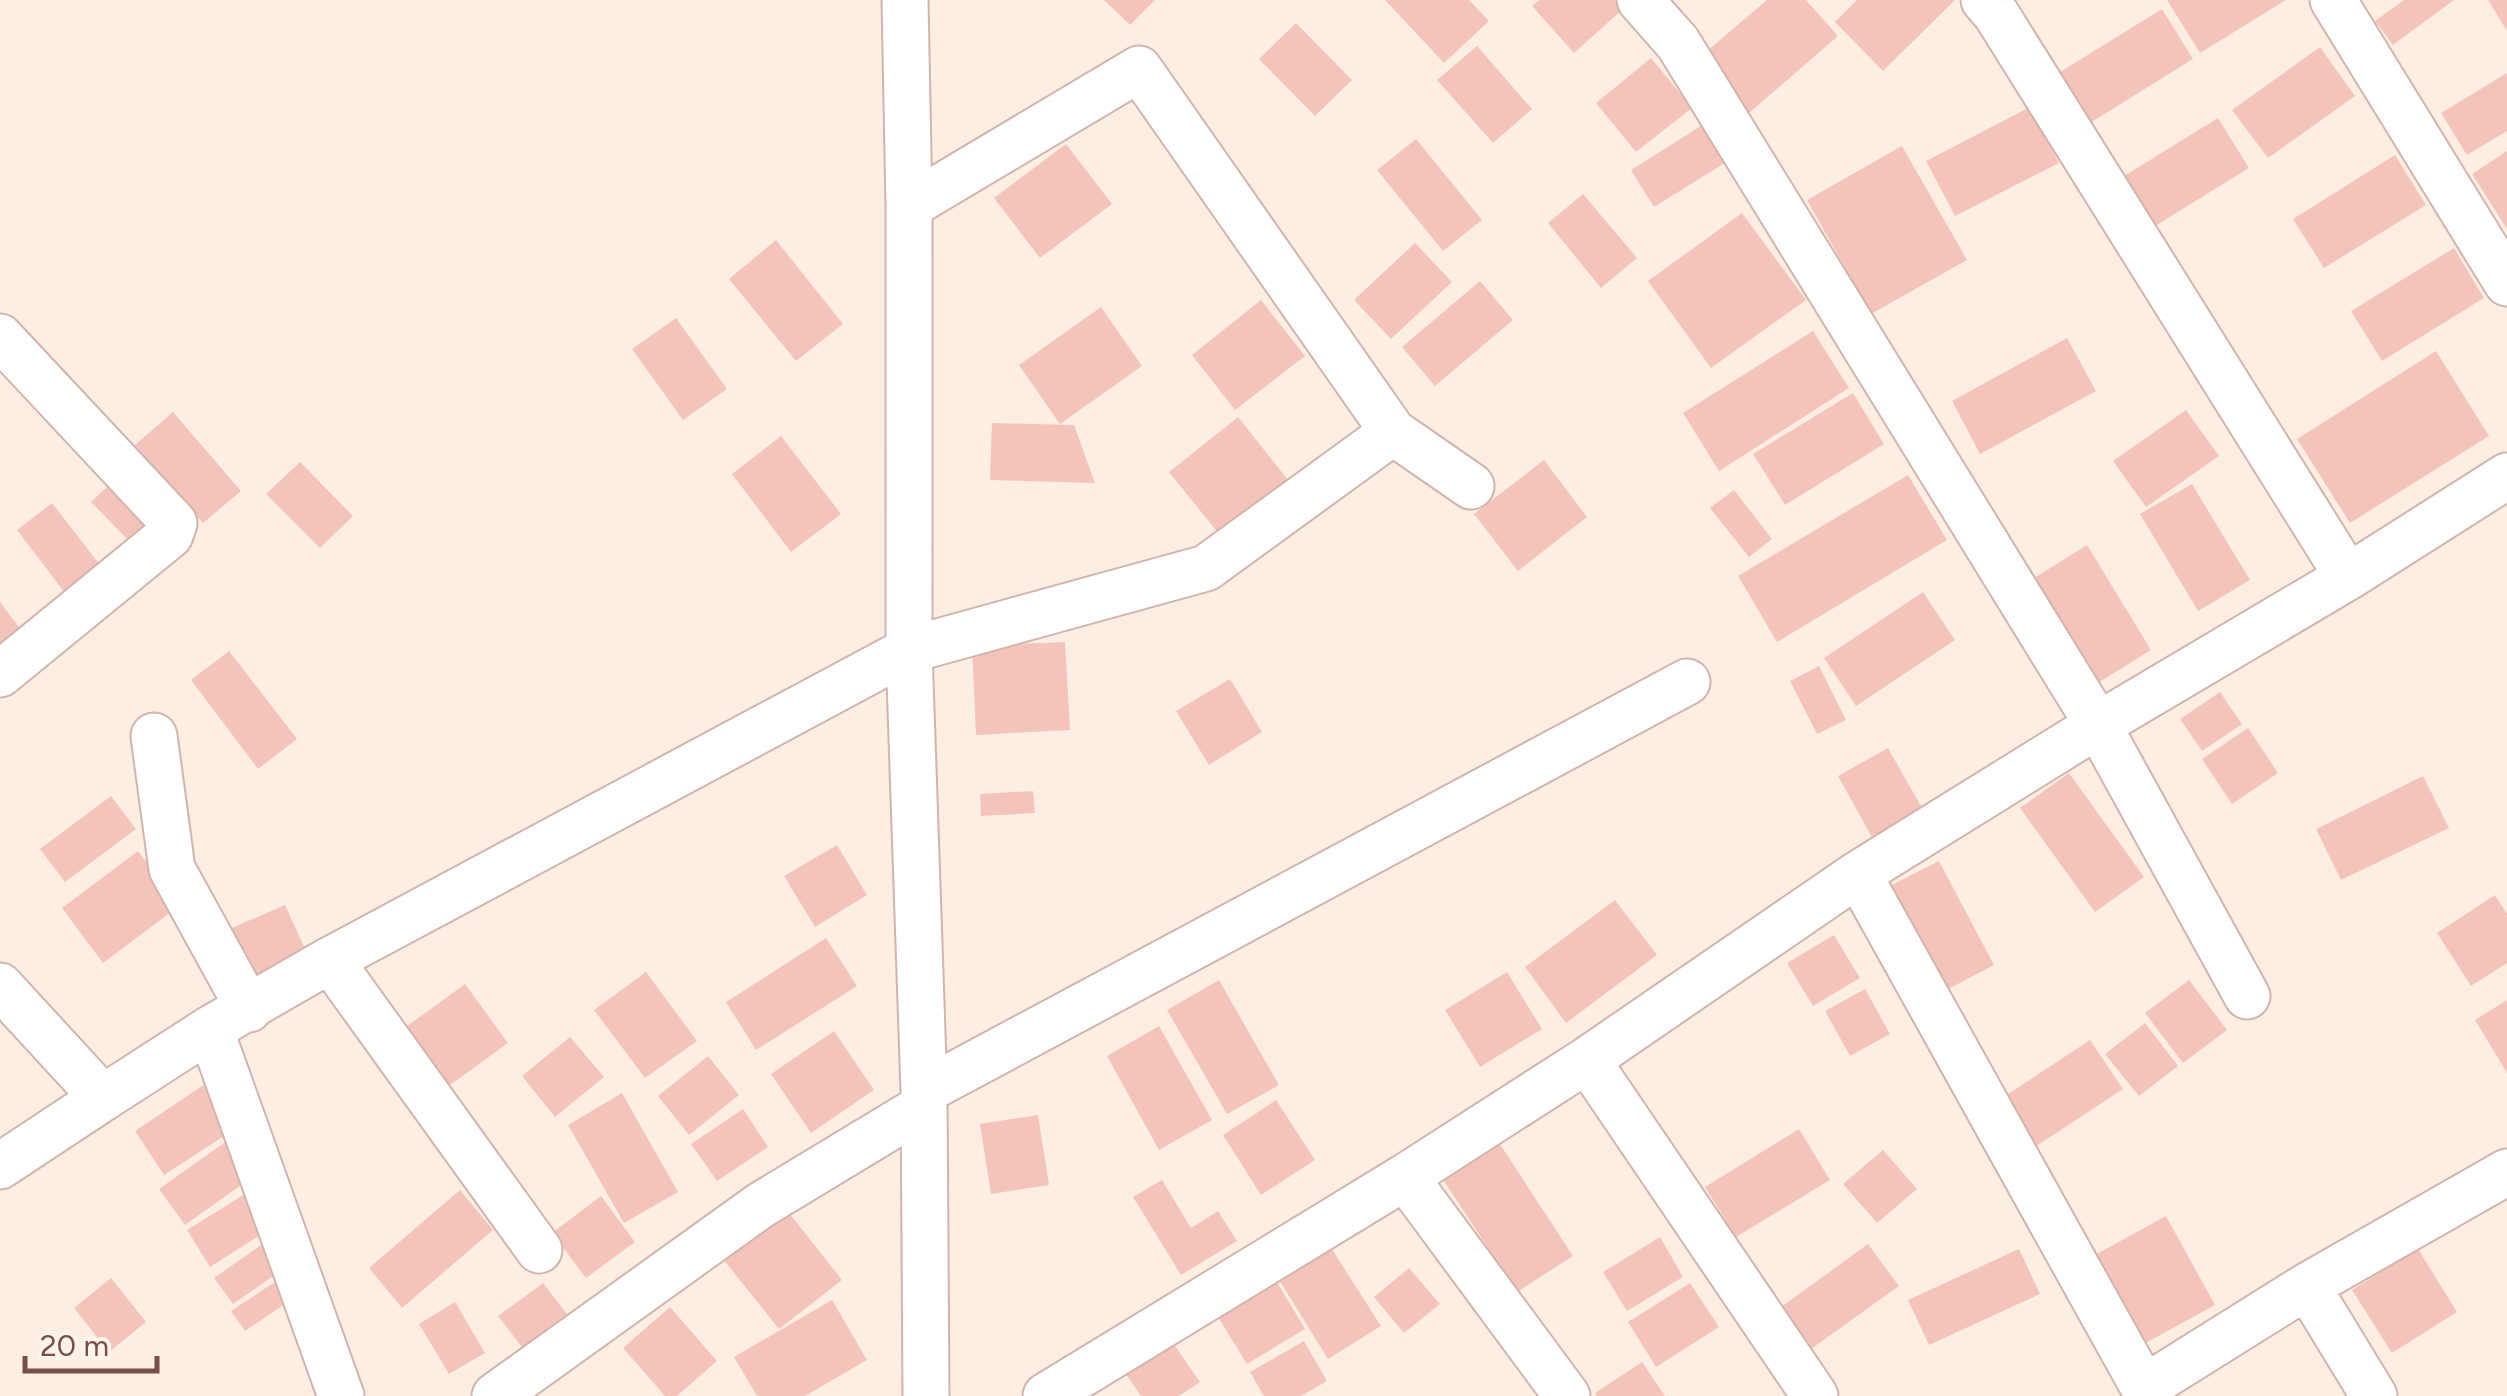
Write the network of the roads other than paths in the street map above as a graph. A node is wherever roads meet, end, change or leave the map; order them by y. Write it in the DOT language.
graph roads {
  1 [pos="905,0"];
  2 [pos="1640,0"];
  3 [pos="1984,0"];
  4 [pos="2333,0"];
  5 [pos="909,206"];
  6 [pos="2507,282"];
  7 [pos="0,337"];
  8 [pos="1393,432"];
  9 [pos="2507,476"];
  10 [pos="1471,486"];
  11 [pos="2348,577"];
  12 [pos="909,650"];
  13 [pos="0,674"];
  14 [pos="1687,682"];
  15 [pos="2098,725"];
  16 [pos="154,736"];
  17 [pos="1858,874"];
  18 [pos="330,960"];
  19 [pos="0,986"];
  20 [pos="2247,996"];
  21 [pos="229,1019"];
  22 [pos="1586,1060"];
  23 [pos="103,1098"];
  24 [pos="924,1099"];
  25 [pos="0,1166"];
  26 [pos="2507,1172"];
  27 [pos="1406,1176"];
  28 [pos="539,1250"];
  29 [pos="2307,1286"];
  30 [pos="2143,1393"];
  31 [pos="341,1396"];
  32 [pos="495,1396"];
  33 [pos="926,1396"];
  34 [pos="1046,1396"];
  35 [pos="1566,1396"];
  36 [pos="1815,1396"];
  37 [pos="2374,1396"];
  1 -- 5 [label="street"];
  2 -- 15 [label="street"];
  3 -- 11 [label="street"];
  4 -- 6 [label="street"];
  5 -- 8 [label="street"];
  5 -- 12 [label="street"];
  7 -- 13 [label="street"];
  8 -- 10 [label="street"];
  8 -- 12 [label="street"];
  9 -- 11 [label="street"];
  11 -- 15 [label="street"];
  12 -- 18 [label="street"];
  12 -- 24 [label="street"];
  14 -- 24 [label="street"];
  15 -- 17 [label="street"];
  15 -- 20 [label="street"];
  16 -- 21 [label="street"];
  17 -- 22 [label="street"];
  17 -- 30 [label="street"];
  18 -- 21 [label="street"];
  18 -- 28 [label="street"];
  19 -- 23 [label="street"];
  21 -- 23 [label="street"];
  21 -- 31 [label="street"];
  22 -- 27 [label="street"];
  22 -- 36 [label="street"];
  23 -- 25 [label="street"];
  24 -- 32 [label="street"];
  24 -- 33 [label="street"];
  26 -- 29 [label="street"];
  27 -- 34 [label="street"];
  27 -- 35 [label="street"];
  29 -- 30 [label="street"];
  29 -- 37 [label="street"];
}
